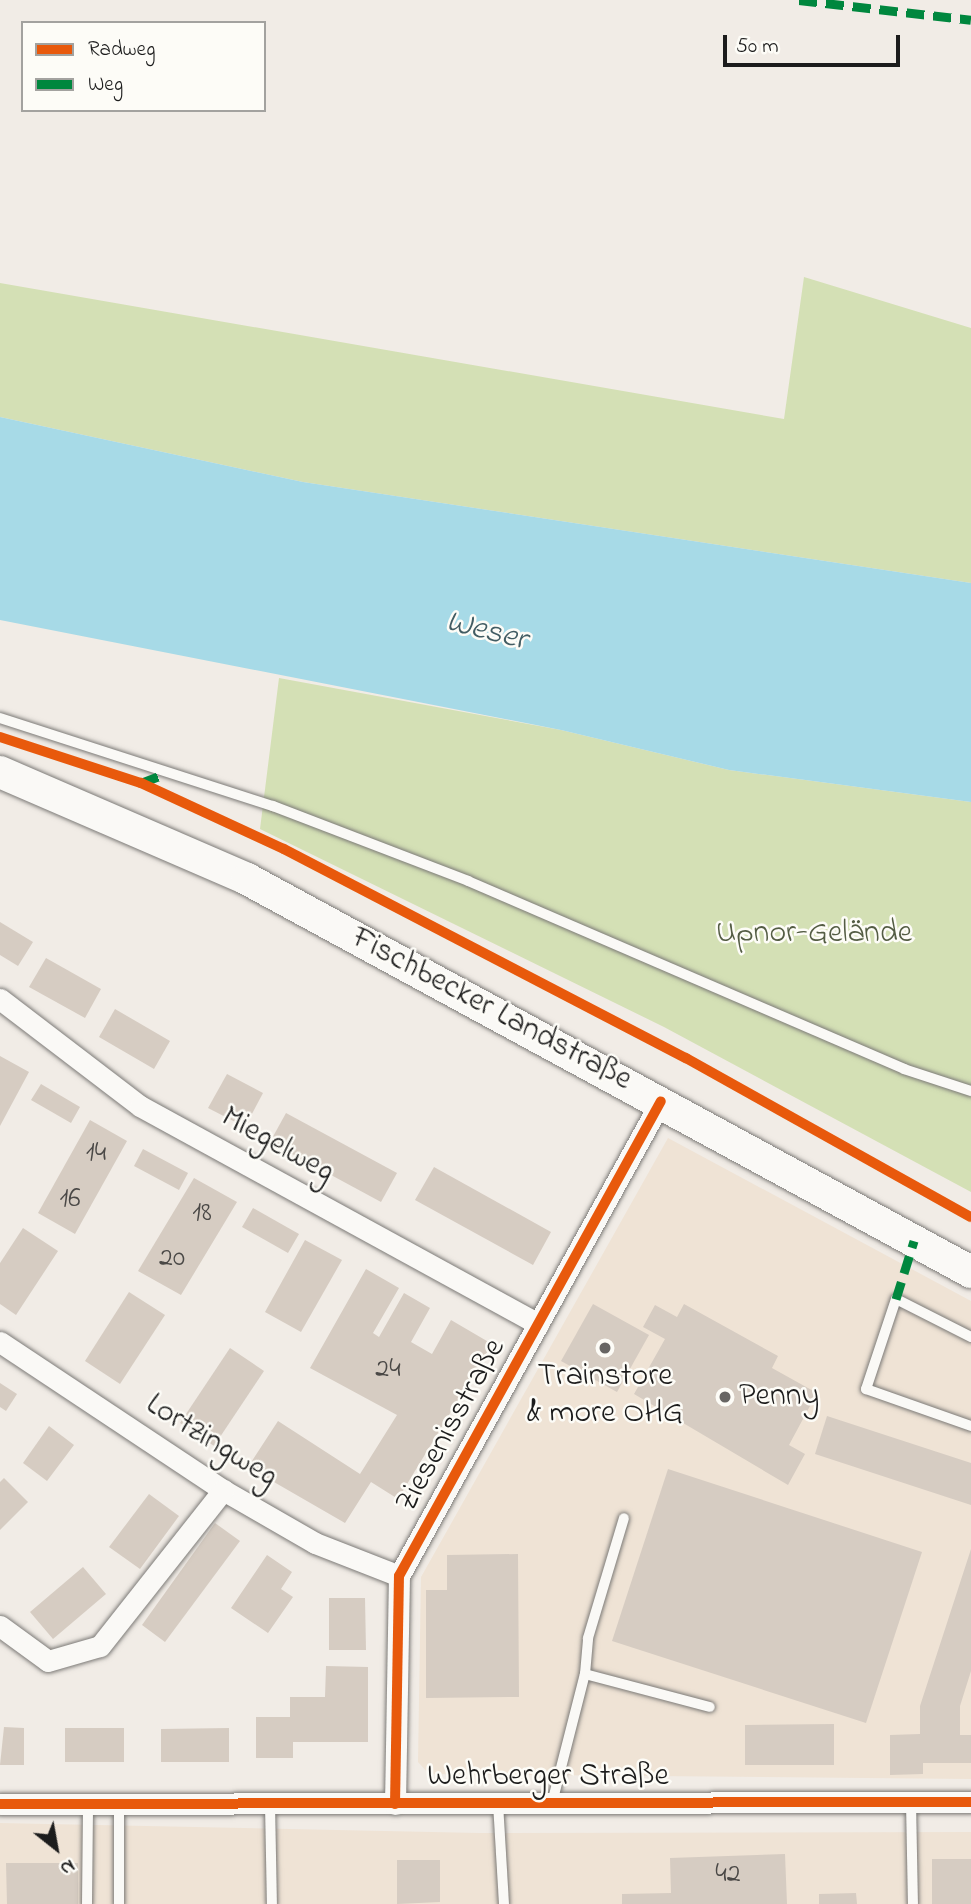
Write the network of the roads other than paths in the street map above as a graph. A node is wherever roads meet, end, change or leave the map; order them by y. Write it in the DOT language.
graph roads {
  1 [pos="0,718"];
  2 [pos="0,772"];
  3 [pos="0,999"];
  4 [pos="971,1091"];
  5 [pos="661,1101"];
  6 [pos="971,1272"];
  7 [pos="538,1324"];
  8 [pos="971,1337"];
  9 [pos="0,1342"];
  10 [pos="971,1426"];
  11 [pos="223,1490"];
  12 [pos="624,1518"];
  13 [pos="399,1576"];
  14 [pos="0,1626"];
  15 [pos="586,1674"];
  16 [pos="710,1707"];
  17 [pos="911,1802"];
  18 [pos="971,1802"];
  19 [pos="498,1803"];
  20 [pos="552,1803"];
  21 [pos="0,1804"];
  22 [pos="88,1804"];
  23 [pos="119,1804"];
  24 [pos="270,1804"];
  25 [pos="395,1804"];
  26 [pos="87,1904"];
  27 [pos="119,1904"];
  28 [pos="272,1904"];
  29 [pos="504,1904"];
  30 [pos="913,1904"];
  1 -- 4 [label="lane"];
  2 -- 5 [label="main road, Fischbecker Landstraße"];
  3 -- 7 [label="street, Miegelweg"];
  5 -- 6 [label="main road, Fischbecker Landstraße"];
  5 -- 7 [label="street, Ziesenisstraße"];
  7 -- 13 [label="street, Ziesenisstraße"];
  8 -- 10 [label="lane"];
  9 -- 11 [label="street, Lortzingweg"];
  11 -- 13 [label="street, Lortzingweg"];
  11 -- 14 [label="street"];
  12 -- 15 [label="lane"];
  13 -- 25 [label="street, Ziesenisstraße"];
  15 -- 16 [label="lane"];
  15 -- 20 [label="lane"];
  17 -- 18 [label="street, Wehrberger Straße"];
  17 -- 20 [label="street, Wehrberger Straße"];
  17 -- 30 [label="lane"];
  19 -- 20 [label="street, Wehrberger Straße"];
  19 -- 25 [label="street, Wehrberger Straße"];
  19 -- 29 [label="lane"];
  21 -- 22 [label="street, Wehrberger Straße"];
  22 -- 23 [label="street, Wehrberger Straße"];
  22 -- 26 [label="lane"];
  23 -- 24 [label="street, Wehrberger Straße"];
  23 -- 27 [label="lane"];
  24 -- 25 [label="street, Wehrberger Straße"];
  24 -- 28 [label="lane"];
}
